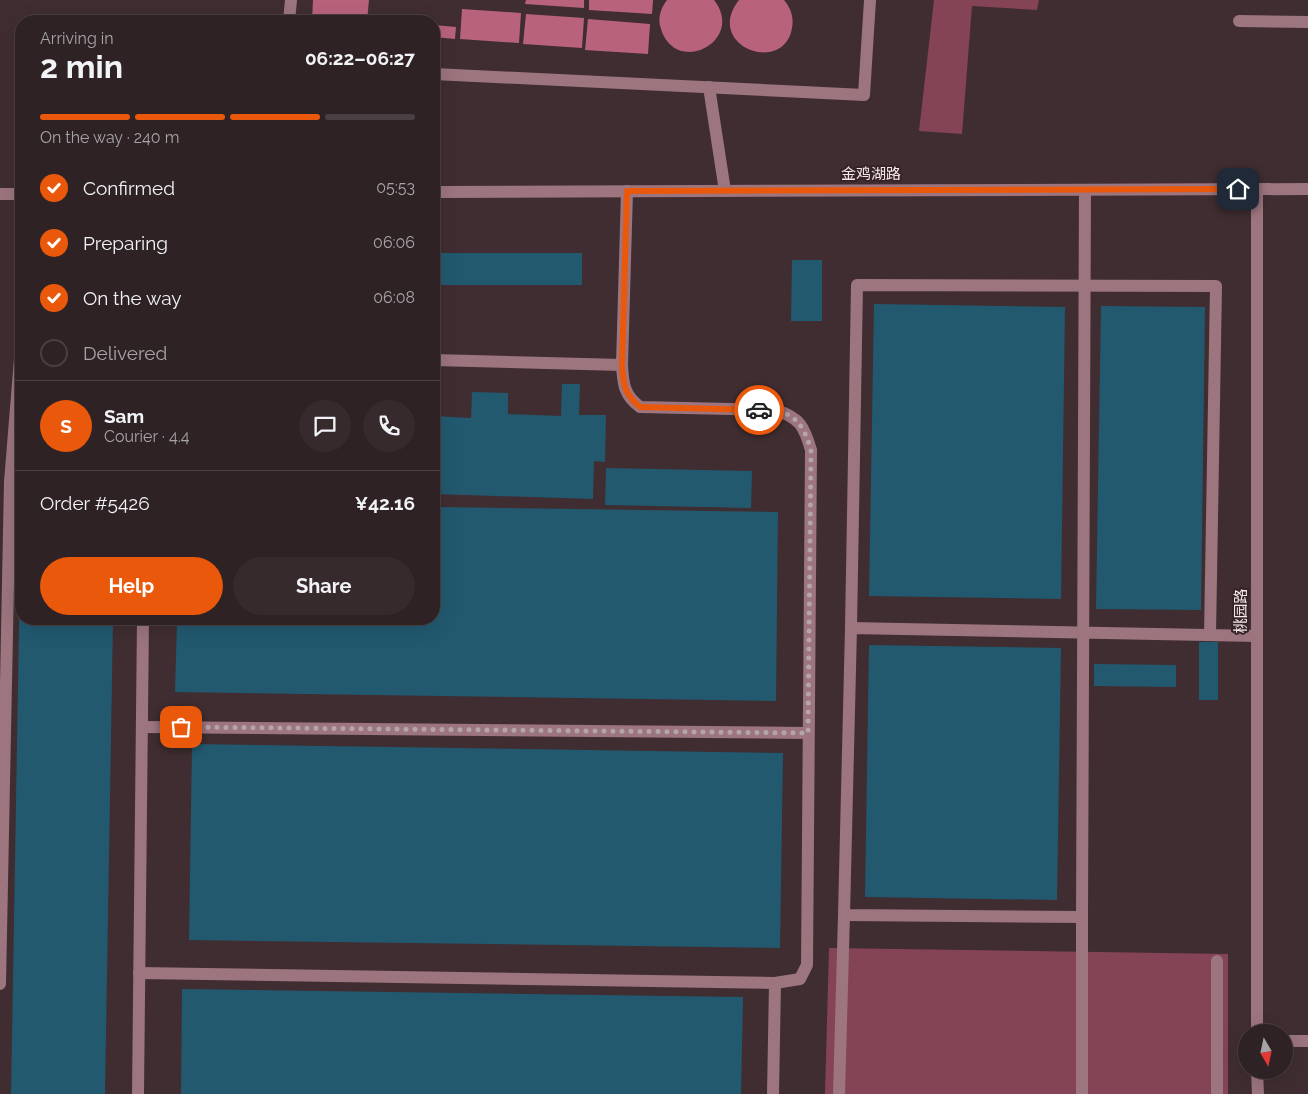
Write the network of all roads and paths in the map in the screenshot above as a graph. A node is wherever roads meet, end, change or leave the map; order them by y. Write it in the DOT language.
graph roads {
  1 [pos="291,0"];
  2 [pos="870,0"];
  3 [pos="290,15"];
  4 [pos="1238,21"];
  5 [pos="1308,22"];
  6 [pos="440,74"];
  7 [pos="709,87"];
  8 [pos="1258,189"];
  9 [pos="1308,189"];
  10 [pos="1085,190"];
  11 [pos="627,191"];
  12 [pos="725,191"];
  13 [pos="440,192"];
  14 [pos="0,194"];
  15 [pos="15,194"];
  16 [pos="1085,286"];
  17 [pos="440,360"];
  18 [pos="622,365"];
  19 [pos="15,513"];
  20 [pos="143,625"];
  21 [pos="851,628"];
  22 [pos="1083,634"];
  23 [pos="1210,636"];
  24 [pos="1257,636"];
  25 [pos="142,727"];
  26 [pos="808,733"];
  27 [pos="844,914"];
  28 [pos="1082,917"];
  29 [pos="1217,961"];
  30 [pos="139,973"];
  31 [pos="775,983"];
  32 [pos="0,984"];
  33 [pos="1257,1024"];
  34 [pos="1293,1041"];
  35 [pos="1308,1041"];
  36 [pos="1257,1079"];
  37 [pos="138,1094"];
  38 [pos="773,1094"];
  39 [pos="839,1094"];
  40 [pos="1082,1094"];
  41 [pos="1216,1094"];
  42 [pos="1258,1094"];
  1 -- 3 [label="street"];
  2 -- 7 [label="street"];
  4 -- 5 [label="street"];
  6 -- 7 [label="street"];
  7 -- 12 [label="street"];
  8 -- 9 [label="street, 金鸡湖路"];
  8 -- 10 [label="street, 金鸡湖路"];
  8 -- 24 [label="street, 桃园路"];
  10 -- 12 [label="street, 金鸡湖路"];
  10 -- 16 [label="street"];
  11 -- 12 [label="street, 金鸡湖路"];
  11 -- 13 [label="street, 金鸡湖路"];
  11 -- 18 [label="street"];
  14 -- 15 [label="street"];
  16 -- 21 [label="street"];
  16 -- 22 [label="street"];
  16 -- 23 [label="street"];
  17 -- 18 [label="street"];
  18 -- 26 [label="street"];
  19 -- 32 [label="street"];
  20 -- 25 [label="street"];
  21 -- 22 [label="street"];
  21 -- 27 [label="street"];
  22 -- 23 [label="street"];
  22 -- 28 [label="street"];
  23 -- 24 [label="street"];
  24 -- 33 [label="street, 桃园路"];
  25 -- 26 [label="street"];
  25 -- 30 [label="street"];
  26 -- 31 [label="street"];
  27 -- 28 [label="street"];
  27 -- 39 [label="street"];
  28 -- 40 [label="street"];
  29 -- 41 [label="street"];
  30 -- 31 [label="street"];
  30 -- 37 [label="street"];
  31 -- 38 [label="street"];
  34 -- 35 [label="street"];
  36 -- 42 [label="street"];
}
